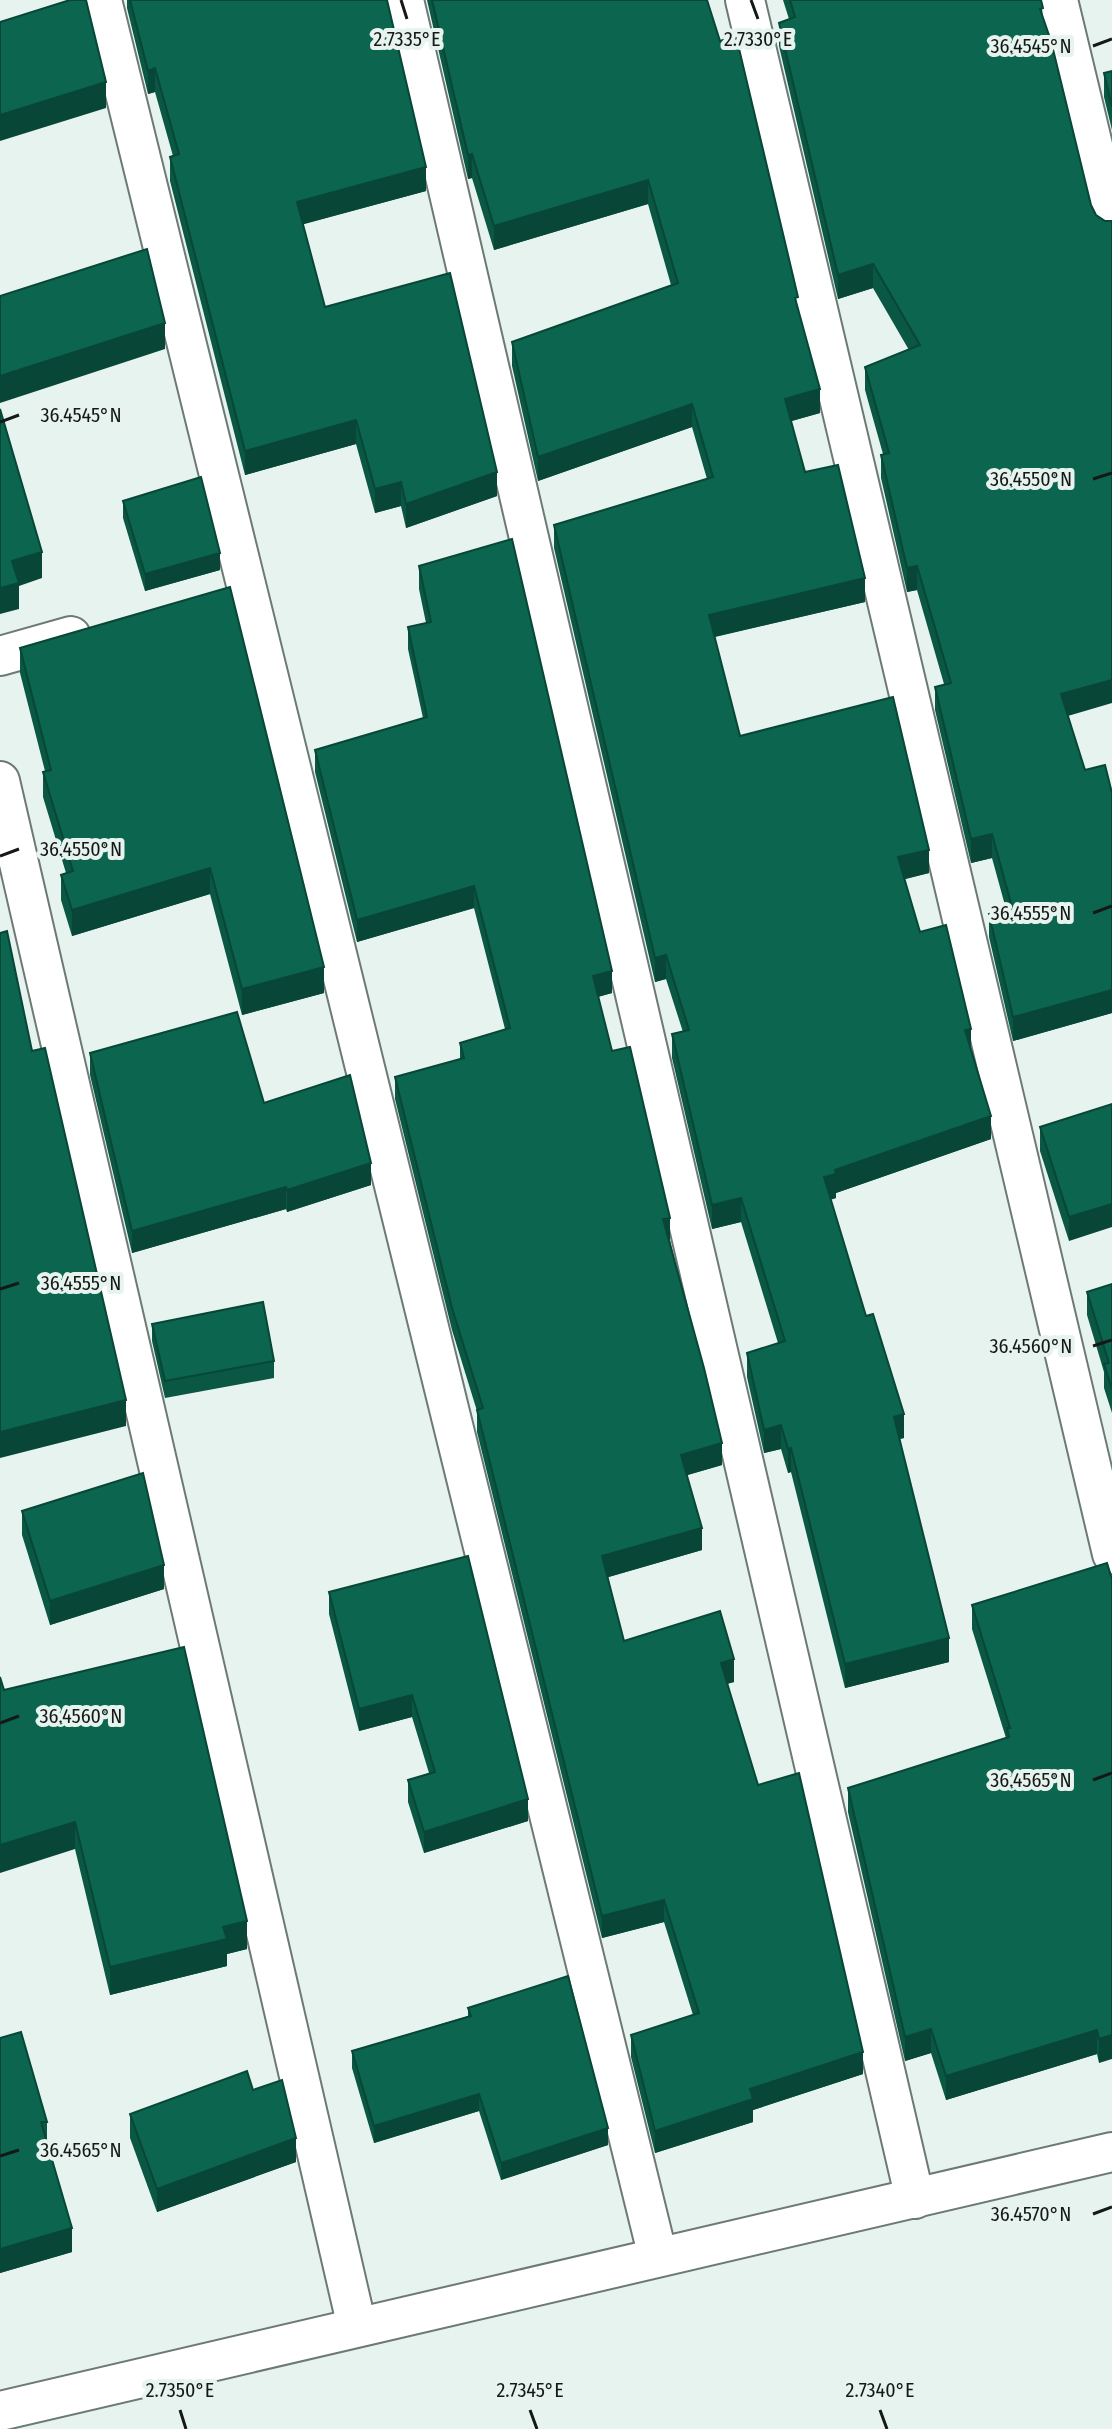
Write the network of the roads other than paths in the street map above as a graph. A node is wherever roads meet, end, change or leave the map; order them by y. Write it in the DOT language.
graph roads {
  1 [pos="102,0"];
  2 [pos="404,0"];
  3 [pos="745,0"];
  4 [pos="1058,0"];
  5 [pos="1112,224"];
  6 [pos="101,627"];
  7 [pos="0,656"];
  8 [pos="0,785"];
  9 [pos="1112,1554"];
  10 [pos="1112,2152"];
  11 [pos="915,2199"];
  12 [pos="658,2257"];
  13 [pos="357,2327"];
  14 [pos="0,2411"];
  1 -- 12 [label="street"];
  2 -- 11 [label="street"];
  3 -- 9 [label="street"];
  4 -- 5 [label="street"];
  6 -- 7 [label="street"];
  8 -- 13 [label="street"];
  10 -- 11 [label="street"];
  11 -- 12 [label="street"];
  12 -- 13 [label="street"];
  13 -- 14 [label="street"];
}
